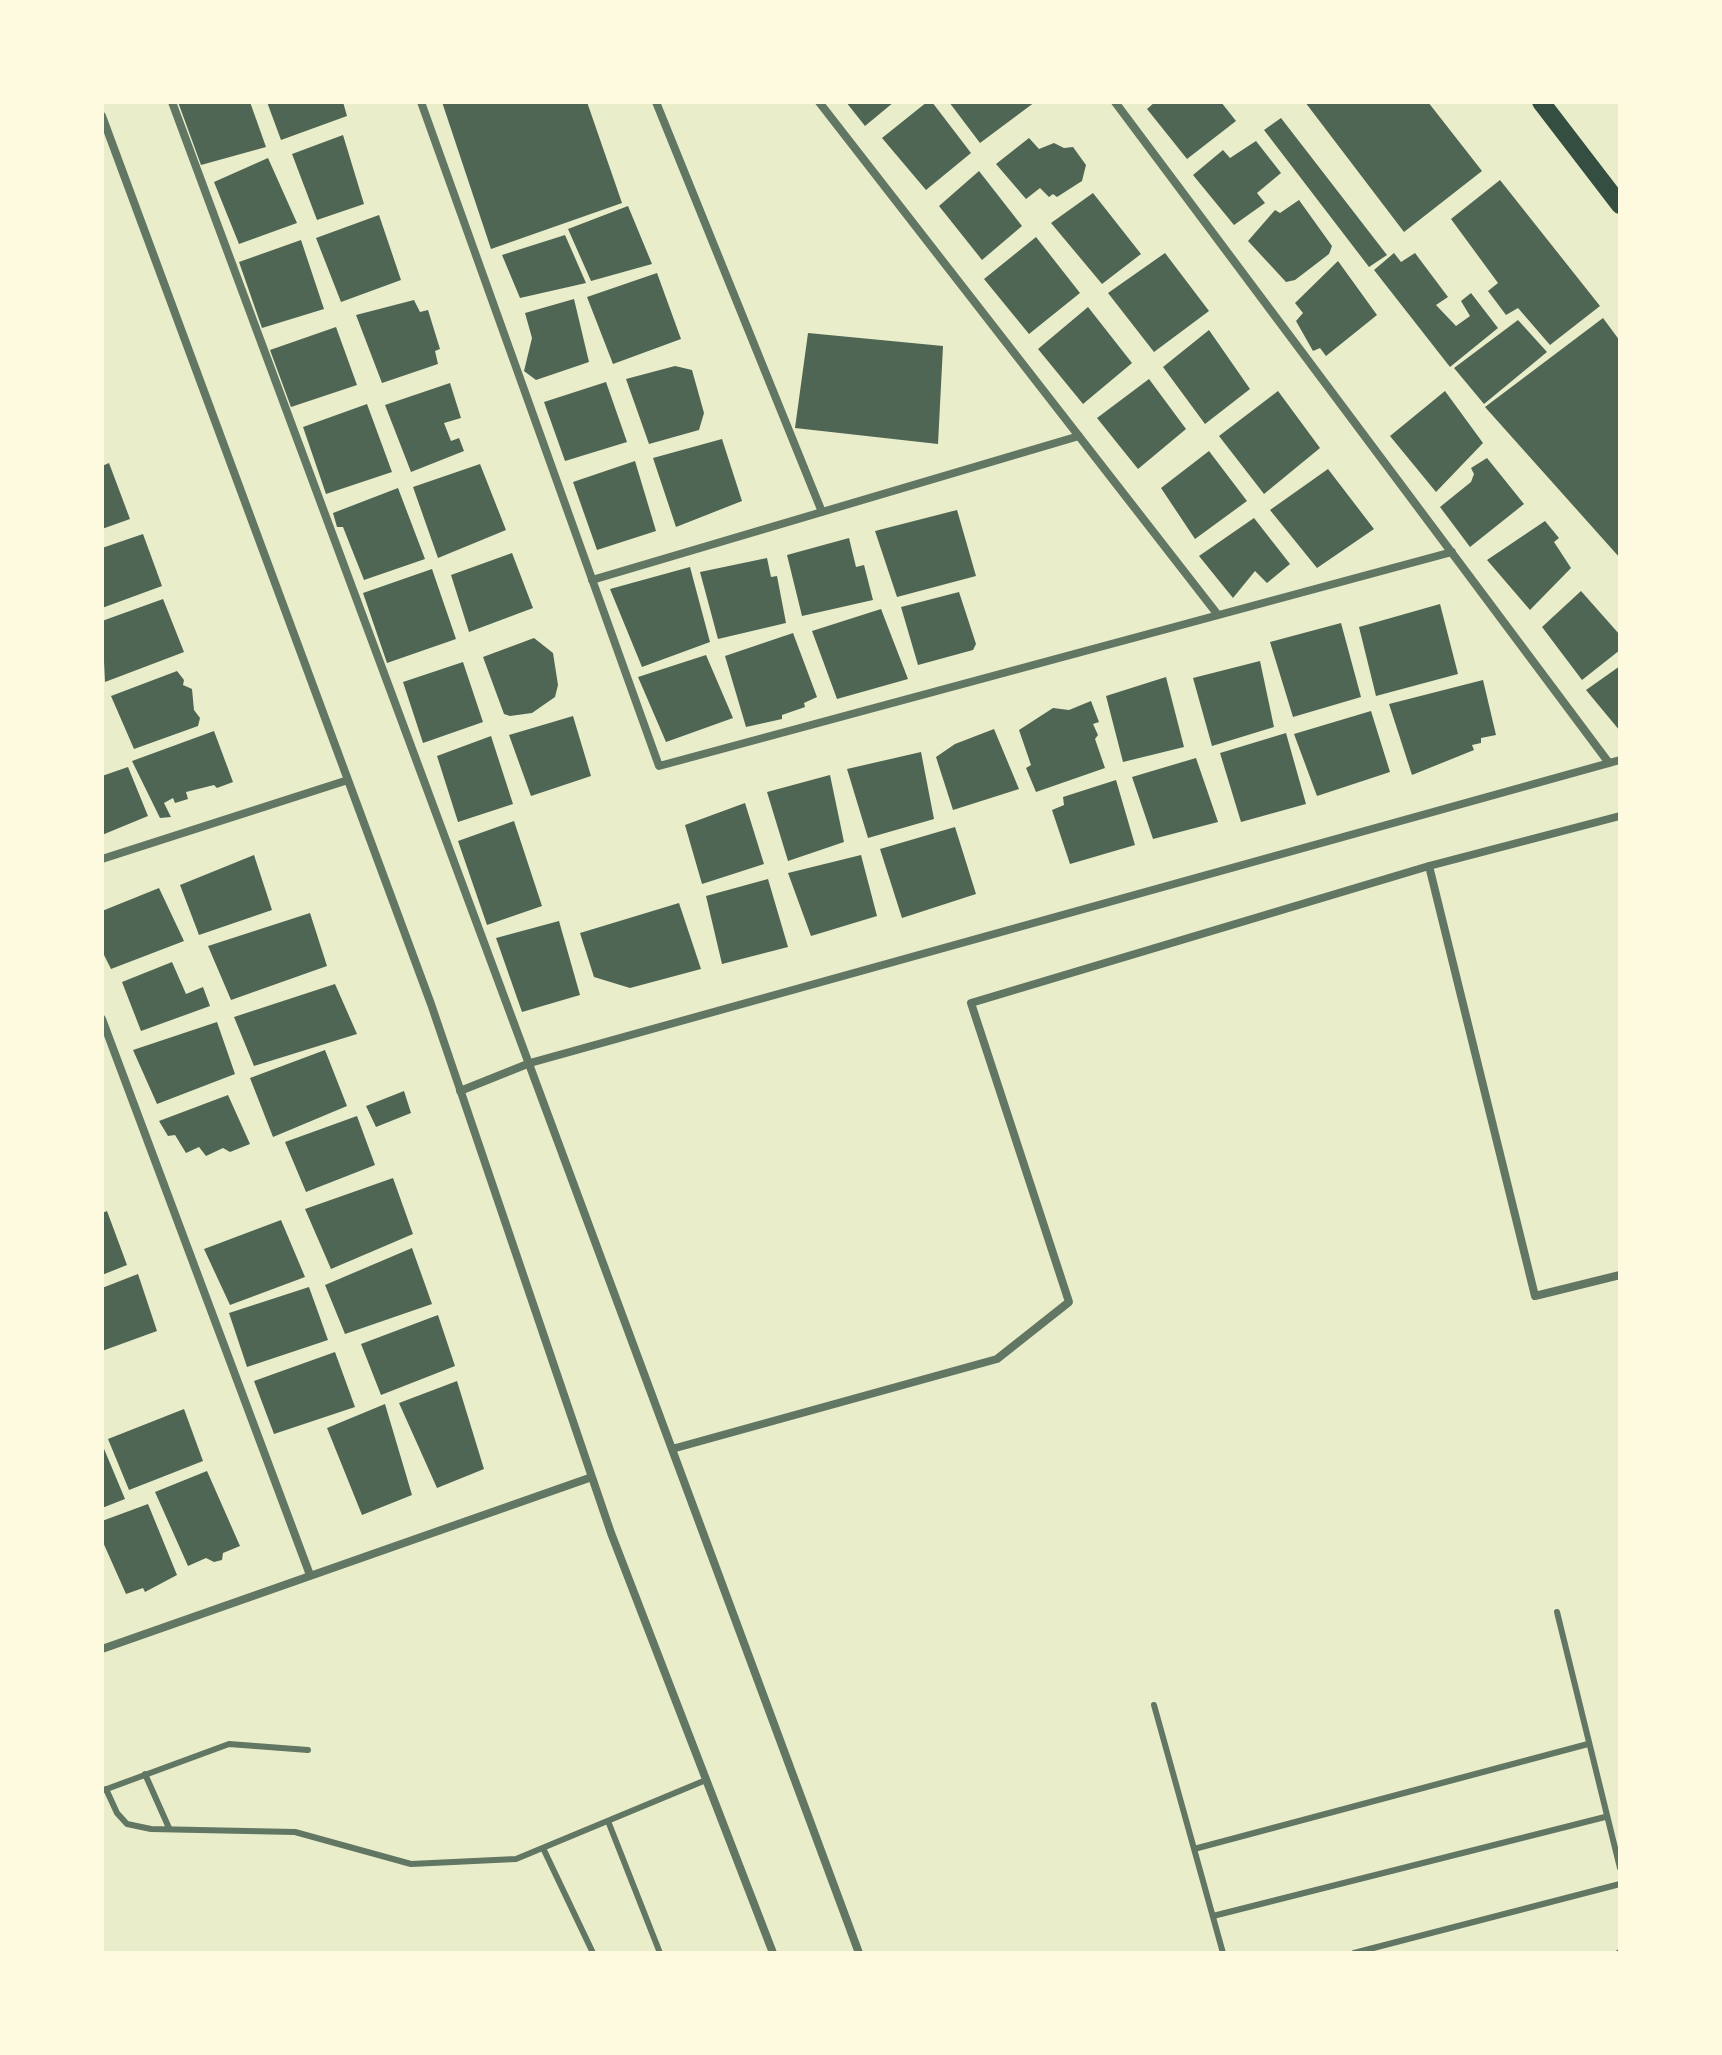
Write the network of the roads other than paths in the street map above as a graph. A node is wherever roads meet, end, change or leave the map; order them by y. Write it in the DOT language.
graph roads {
  1 [pos="172,102"];
  2 [pos="421,102"];
  3 [pos="656,102"];
  4 [pos="819,102"];
  5 [pos="1115,102"];
  6 [pos="1541,102"];
  7 [pos="102,116"];
  8 [pos="113,145"];
  9 [pos="102,149"];
  10 [pos="1620,205"];
  11 [pos="1079,436"];
  12 [pos="822,512"];
  13 [pos="1452,552"];
  14 [pos="592,580"];
  15 [pos="1218,615"];
  16 [pos="1620,760"];
  17 [pos="1609,763"];
  18 [pos="348,780"];
  19 [pos="1620,816"];
  20 [pos="102,859"];
  21 [pos="1429,866"];
  22 [pos="102,1019"];
  23 [pos="530,1063"];
  24 [pos="460,1091"];
  25 [pos="1620,1275"];
  26 [pos="672,1449"];
  27 [pos="592,1477"];
  28 [pos="310,1575"];
  29 [pos="1557,1612"];
  30 [pos="102,1649"];
  31 [pos="1154,1705"];
  32 [pos="1588,1744"];
  33 [pos="308,1750"];
  34 [pos="145,1774"];
  35 [pos="706,1780"];
  36 [pos="104,1790"];
  37 [pos="1605,1817"];
  38 [pos="608,1821"];
  39 [pos="169,1828"];
  40 [pos="543,1848"];
  41 [pos="1194,1849"];
  42 [pos="1620,1868"];
  43 [pos="1620,1884"];
  44 [pos="1213,1916"];
  45 [pos="593,1953"];
  46 [pos="660,1953"];
  47 [pos="773,1953"];
  48 [pos="859,1953"];
  49 [pos="1223,1953"];
  50 [pos="1354,1953"];
  1 -- 23 [label="street"];
  2 -- 14 [label="street"];
  3 -- 12 [label="street"];
  4 -- 11 [label="street"];
  5 -- 13 [label="street"];
  6 -- 10 [label="main road"];
  7 -- 8 [label="street"];
  8 -- 9 [label="street"];
  8 -- 18 [label="street"];
  11 -- 12 [label="street"];
  11 -- 15 [label="street"];
  12 -- 14 [label="street"];
  13 -- 15 [label="street"];
  13 -- 17 [label="street"];
  14 -- 15 [label="street"];
  16 -- 17 [label="street"];
  17 -- 23 [label="street"];
  18 -- 20 [label="street"];
  18 -- 24 [label="street"];
  19 -- 21 [label="street"];
  21 -- 25 [label="street"];
  21 -- 26 [label="street"];
  22 -- 28 [label="street"];
  23 -- 24 [label="street"];
  23 -- 26 [label="street"];
  24 -- 27 [label="street"];
  26 -- 48 [label="street"];
  27 -- 28 [label="street"];
  27 -- 35 [label="street"];
  28 -- 30 [label="street"];
  29 -- 32 [label="lane"];
  31 -- 41 [label="lane"];
  32 -- 37 [label="lane"];
  32 -- 41 [label="lane"];
  33 -- 34 [label="lane"];
  34 -- 36 [label="lane"];
  34 -- 39 [label="lane"];
  35 -- 38 [label="lane"];
  35 -- 47 [label="street"];
  36 -- 39 [label="lane"];
  37 -- 42 [label="lane"];
  37 -- 44 [label="lane"];
  38 -- 40 [label="lane"];
  38 -- 46 [label="lane"];
  39 -- 40 [label="lane"];
  40 -- 45 [label="lane"];
  41 -- 44 [label="lane"];
  43 -- 50 [label="lane"];
  44 -- 49 [label="lane"];
}
